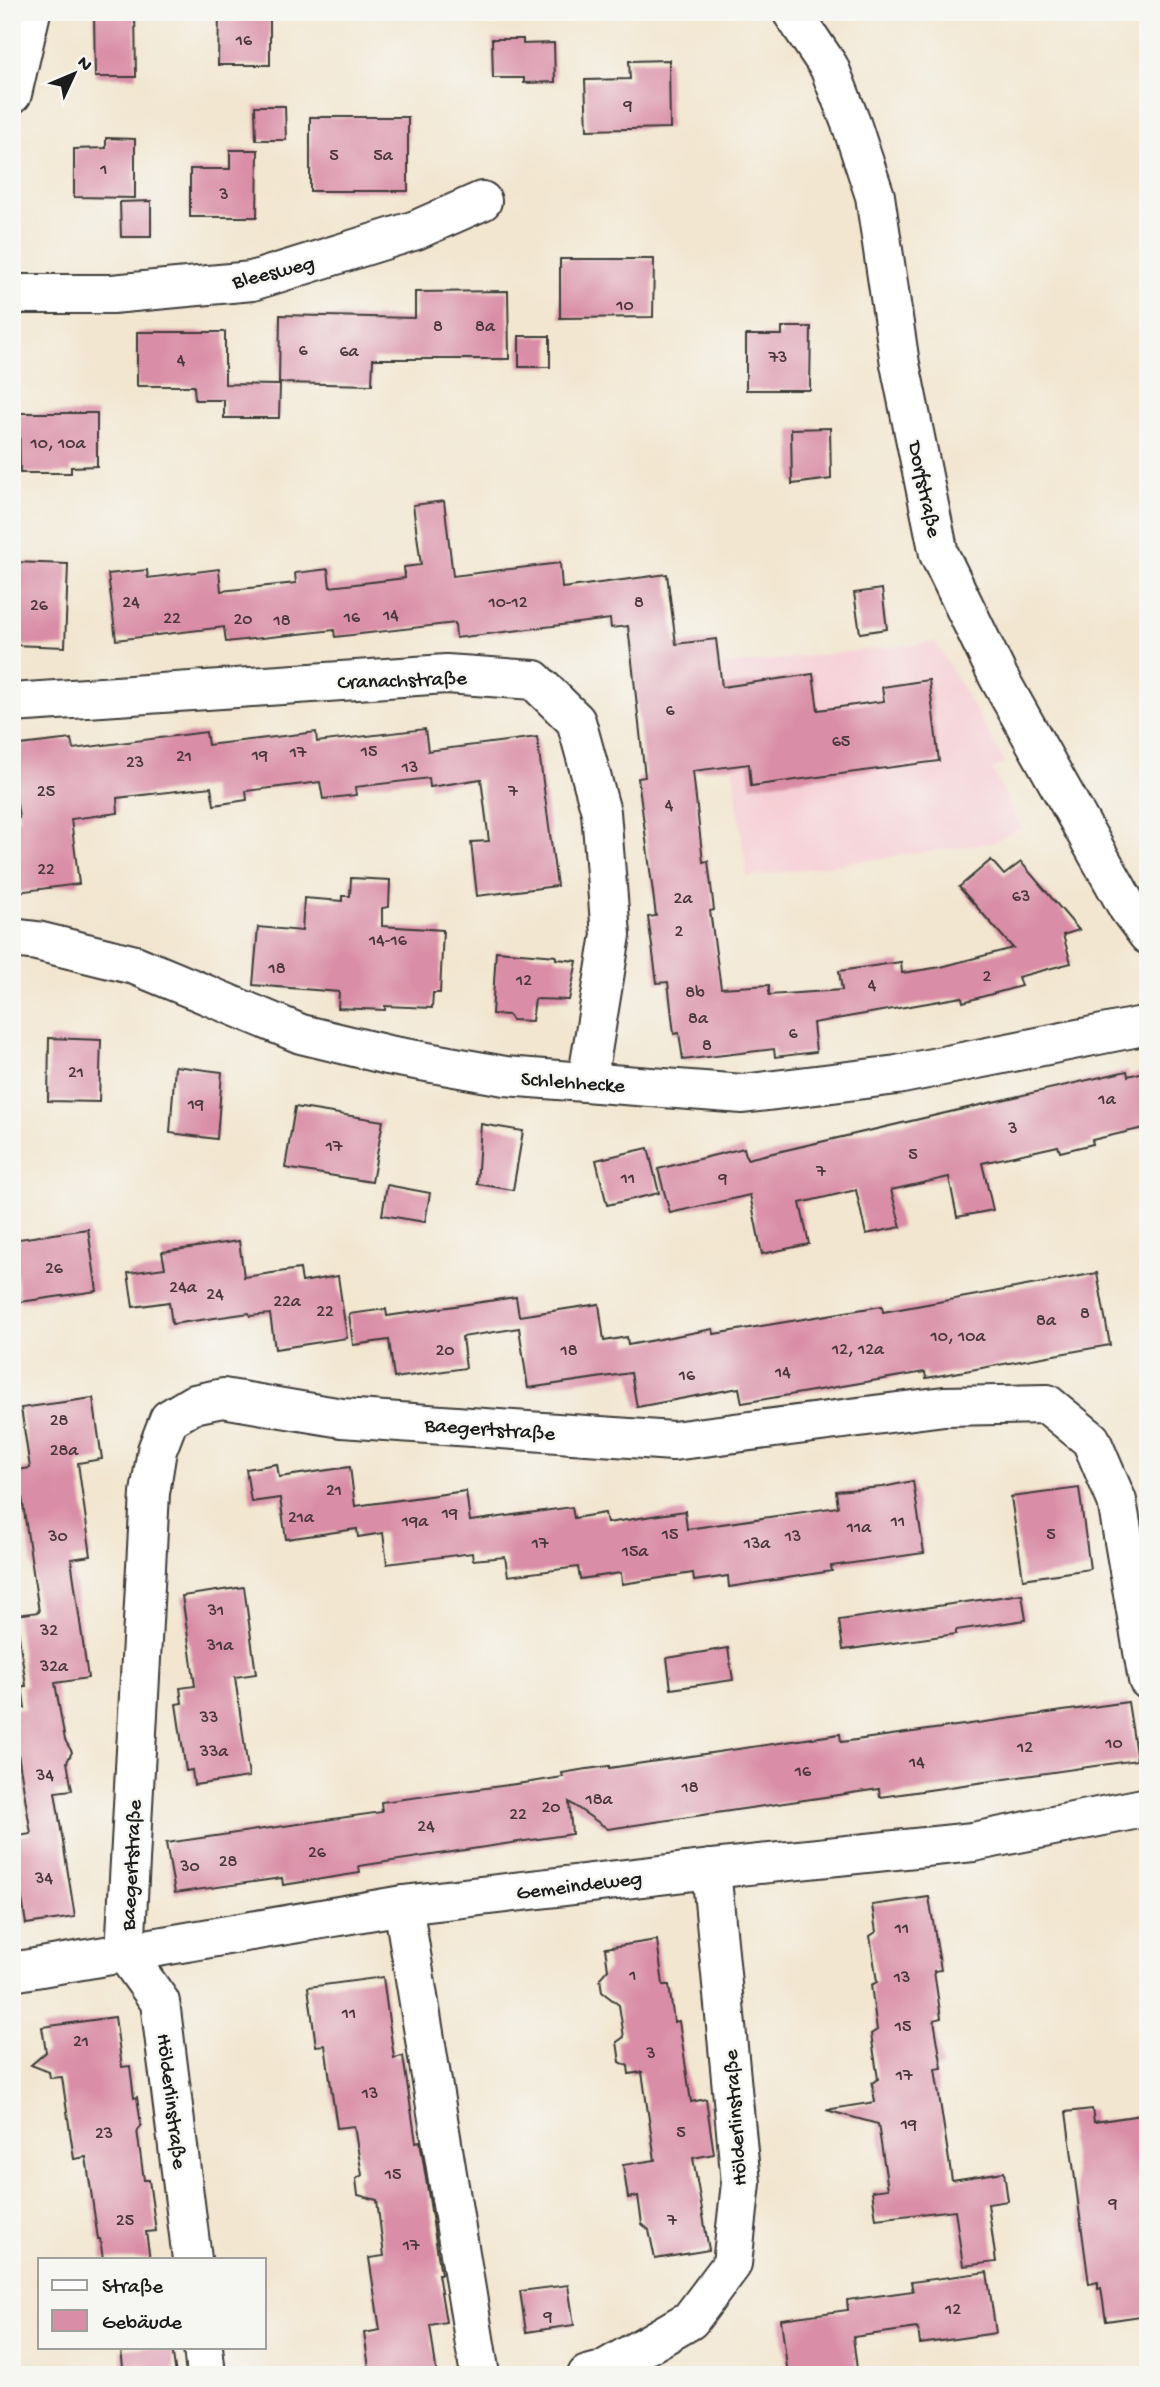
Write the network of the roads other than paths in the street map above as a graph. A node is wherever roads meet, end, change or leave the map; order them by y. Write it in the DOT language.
graph roads {
  1 [pos="31,12"];
  2 [pos="792,12"];
  3 [pos="12,94"];
  4 [pos="482,201"];
  5 [pos="12,294"];
  6 [pos="12,703"];
  7 [pos="1148,935"];
  8 [pos="12,938"];
  9 [pos="1148,1025"];
  10 [pos="587,1082"];
  11 [pos="1148,1680"];
  12 [pos="1148,1807"];
  13 [pos="711,1869"];
  14 [pos="403,1905"];
  15 [pos="125,1952"];
  16 [pos="12,1972"];
  17 [pos="192,2258"];
  18 [pos="203,2348"];
  19 [pos="206,2375"];
  20 [pos="480,2375"];
  21 [pos="587,2375"];
  1 -- 3 [label="street"];
  2 -- 7 [label="street, Dorfstraße"];
  4 -- 5 [label="street, Bleesweg"];
  6 -- 10 [label="street, Cranachstraße"];
  8 -- 10 [label="street, Schlehhecke"];
  9 -- 10 [label="street, Schlehhecke"];
  11 -- 15 [label="street, Baegertstraße"];
  12 -- 13 [label="street, Gemeindeweg"];
  13 -- 14 [label="street, Gemeindeweg"];
  13 -- 21 [label="street, Hölderlinstraße"];
  14 -- 15 [label="street, Gemeindeweg"];
  14 -- 20 [label="street"];
  15 -- 16 [label="street, Gemeindeweg"];
  15 -- 17 [label="street, Hölderlinstraße"];
  18 -- 19 [label="street"];
}
